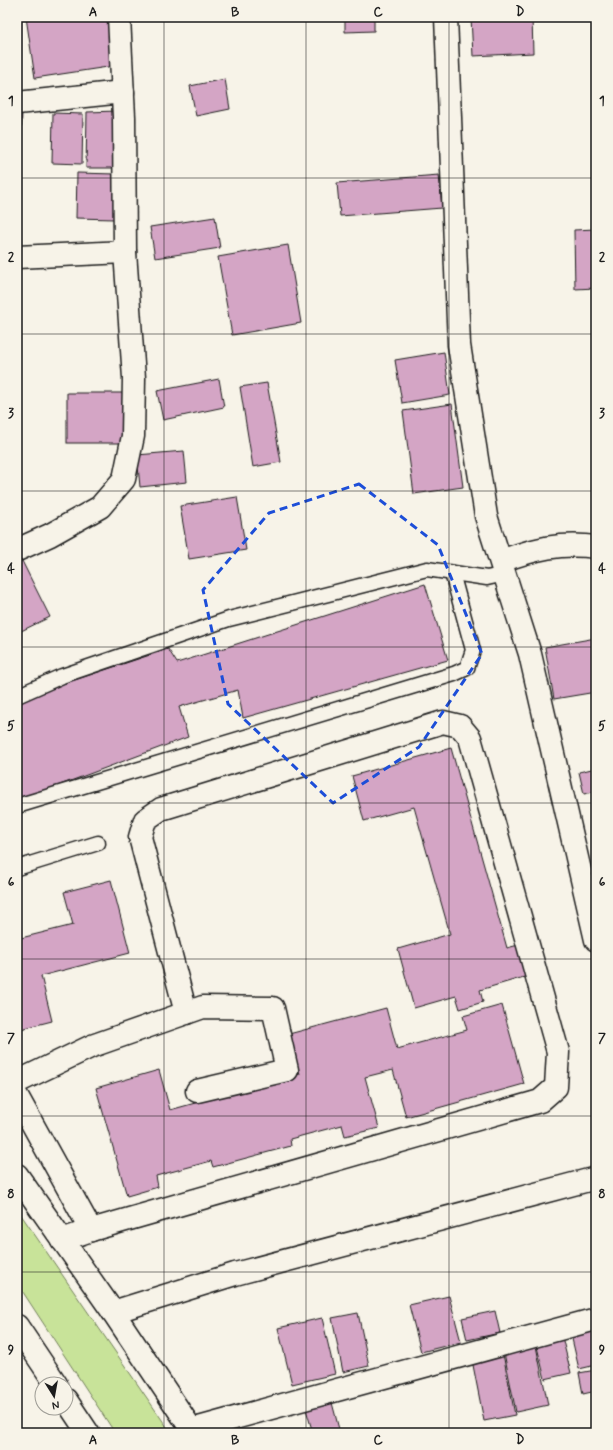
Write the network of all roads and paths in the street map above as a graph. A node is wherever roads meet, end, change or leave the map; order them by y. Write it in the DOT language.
graph roads {
  1 [pos="119,17"];
  2 [pos="446,17"];
  3 [pos="123,92"];
  4 [pos="17,103"];
  5 [pos="125,252"];
  6 [pos="17,257"];
  7 [pos="596,547"];
  8 [pos="17,550"];
  9 [pos="503,568"];
  10 [pos="452,573"];
  11 [pos="17,696"];
  12 [pos="17,806"];
  13 [pos="98,843"];
  14 [pos="17,868"];
  15 [pos="596,940"];
  16 [pos="186,1013"];
  17 [pos="17,1082"];
  18 [pos="197,1091"];
  19 [pos="17,1096"];
  20 [pos="17,1175"];
  21 [pos="596,1178"];
  22 [pos="91,1230"];
  23 [pos="62,1240"];
  24 [pos="113,1312"];
  25 [pos="596,1318"];
  26 [pos="17,1326"];
  27 [pos="51,1376"];
  28 [pos="74,1412"];
  29 [pos="192,1431"];
  30 [pos="88,1433"];
  1 -- 3 [label="street"];
  2 -- 9 [label="street"];
  3 -- 4 [label="street"];
  3 -- 5 [label="street"];
  5 -- 6 [label="street"];
  5 -- 8 [label="street"];
  7 -- 9 [label="street"];
  9 -- 10 [label="lane"];
  9 -- 15 [label="street"];
  10 -- 11 [label="lane"];
  10 -- 12 [label="lane"];
  13 -- 14 [label="lane"];
  16 -- 17 [label="street"];
  16 -- 18 [label="street"];
  16 -- 22 [label="street"];
  19 -- 22 [label="street"];
  20 -- 23 [label="street"];
  21 -- 24 [label="street"];
  22 -- 23 [label="street"];
  23 -- 24 [label="street"];
  24 -- 29 [label="street"];
  25 -- 29 [label="street"];
  26 -- 27 [label="street"];
  28 -- 30 [label="street"];
}
